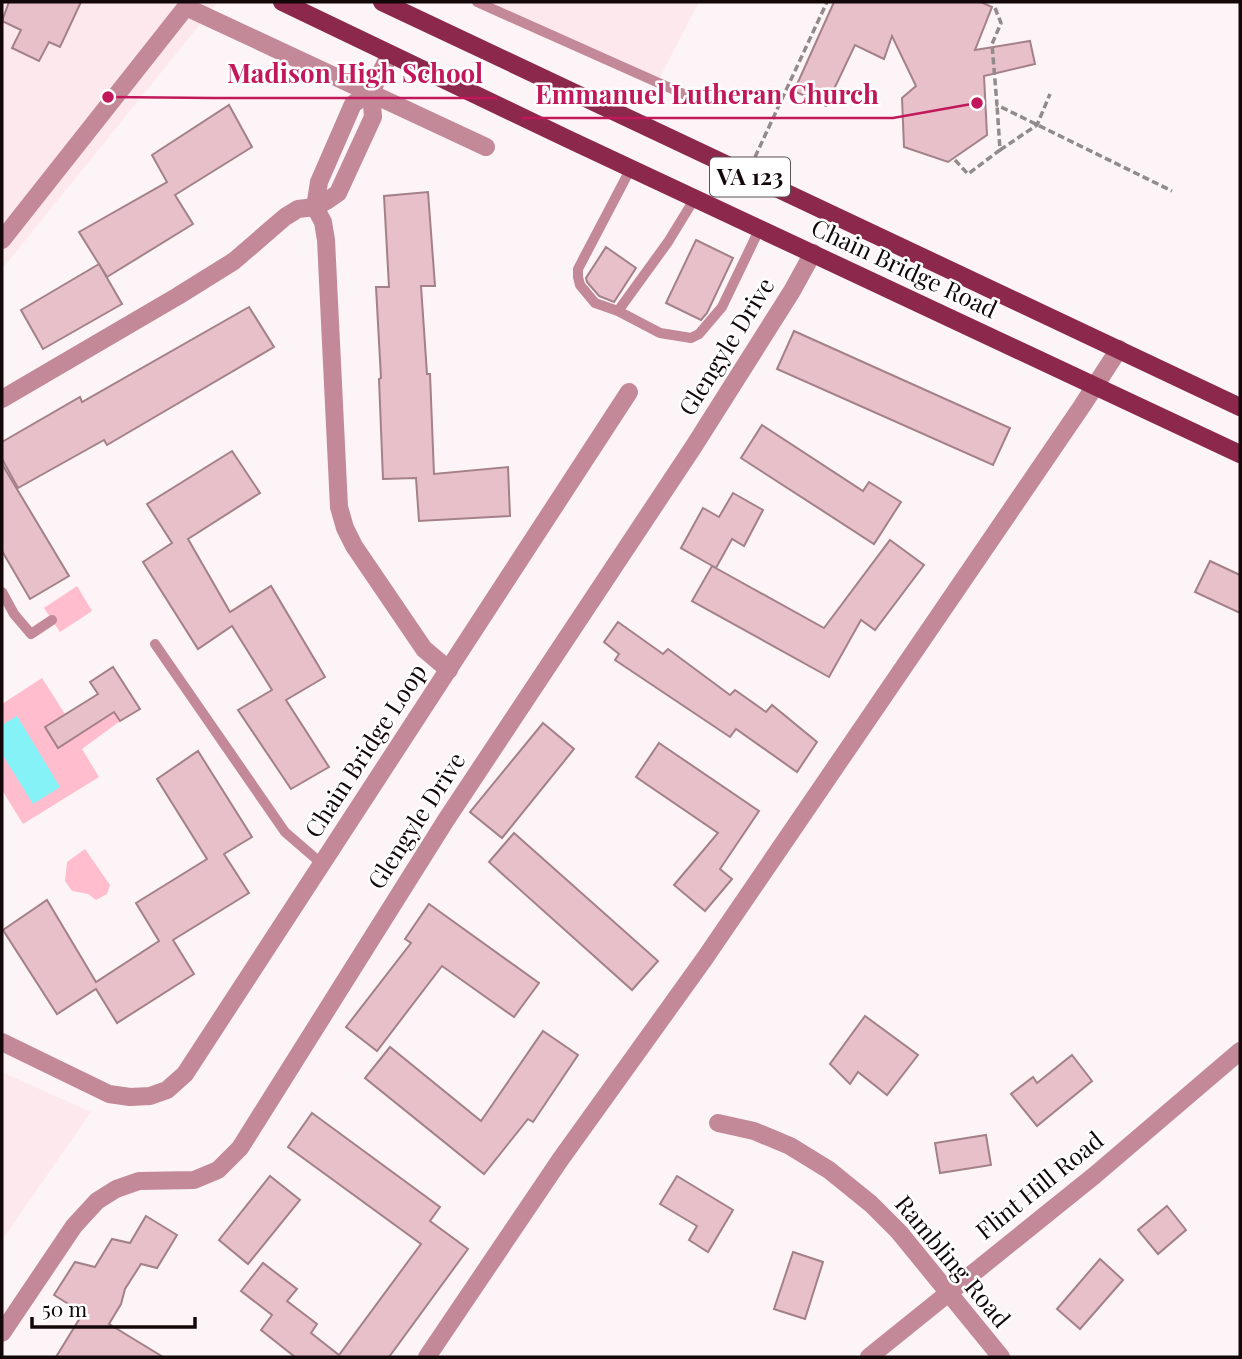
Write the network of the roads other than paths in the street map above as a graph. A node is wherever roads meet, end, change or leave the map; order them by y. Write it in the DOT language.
graph roads {
  1 [pos="282,2"];
  2 [pos="382,2"];
  3 [pos="477,2"];
  4 [pos="188,5"];
  5 [pos="390,54"];
  6 [pos="371,92"];
  7 [pos="688,96"];
  8 [pos="486,146"];
  9 [pos="631,168"];
  10 [pos="695,198"];
  11 [pos="314,207"];
  12 [pos="760,228"];
  13 [pos="2,240"];
  14 [pos="813,253"];
  15 [pos="618,311"];
  16 [pos="1119,349"];
  17 [pos="1096,385"];
  18 [pos="629,392"];
  19 [pos="2,399"];
  20 [pos="1240,407"];
  21 [pos="1240,454"];
  22 [pos="2,592"];
  23 [pos="52,620"];
  24 [pos="155,644"];
  25 [pos="449,670"];
  26 [pos="322,864"];
  27 [pos="2,1042"];
  28 [pos="1240,1051"];
  29 [pos="718,1123"];
  30 [pos="947,1293"];
  31 [pos="2,1333"];
  32 [pos="428,1357"];
  33 [pos="869,1357"];
  34 [pos="1001,1357"];
  1 -- 5 [label="main road, Chain Bridge Road / VA 123"];
  2 -- 16 [label="main road, Chain Bridge Road / VA 123"];
  3 -- 7 [label="lane"];
  4 -- 6 [label="street"];
  4 -- 13 [label="street"];
  5 -- 6 [label="street"];
  5 -- 9 [label="main road, Chain Bridge Road / VA 123"];
  6 -- 8 [label="street"];
  6 -- 11 [label="street"];
  9 -- 10 [label="main road, Chain Bridge Road / VA 123"];
  9 -- 15 [label="lane"];
  10 -- 12 [label="main road, Chain Bridge Road / VA 123"];
  10 -- 15 [label="lane"];
  11 -- 19 [label="street"];
  11 -- 25 [label="street, Chain Bridge Loop"];
  12 -- 14 [label="main road, Chain Bridge Road / VA 123"];
  12 -- 15 [label="lane"];
  14 -- 17 [label="main road, Chain Bridge Road / VA 123"];
  14 -- 31 [label="street, Glengyle Drive"];
  16 -- 17 [label="street"];
  16 -- 20 [label="main road, Chain Bridge Road / VA 123"];
  17 -- 21 [label="main road, Chain Bridge Road / VA 123"];
  17 -- 32 [label="street"];
  18 -- 25 [label="street"];
  22 -- 23 [label="lane"];
  24 -- 26 [label="lane"];
  25 -- 26 [label="street, Chain Bridge Loop"];
  26 -- 27 [label="street, Chain Bridge Loop"];
  28 -- 30 [label="street, Flint Hill Road"];
  29 -- 30 [label="street, Rambling Road"];
  30 -- 33 [label="street, Flint Hill Road"];
  30 -- 34 [label="street, Rambling Road"];
}
